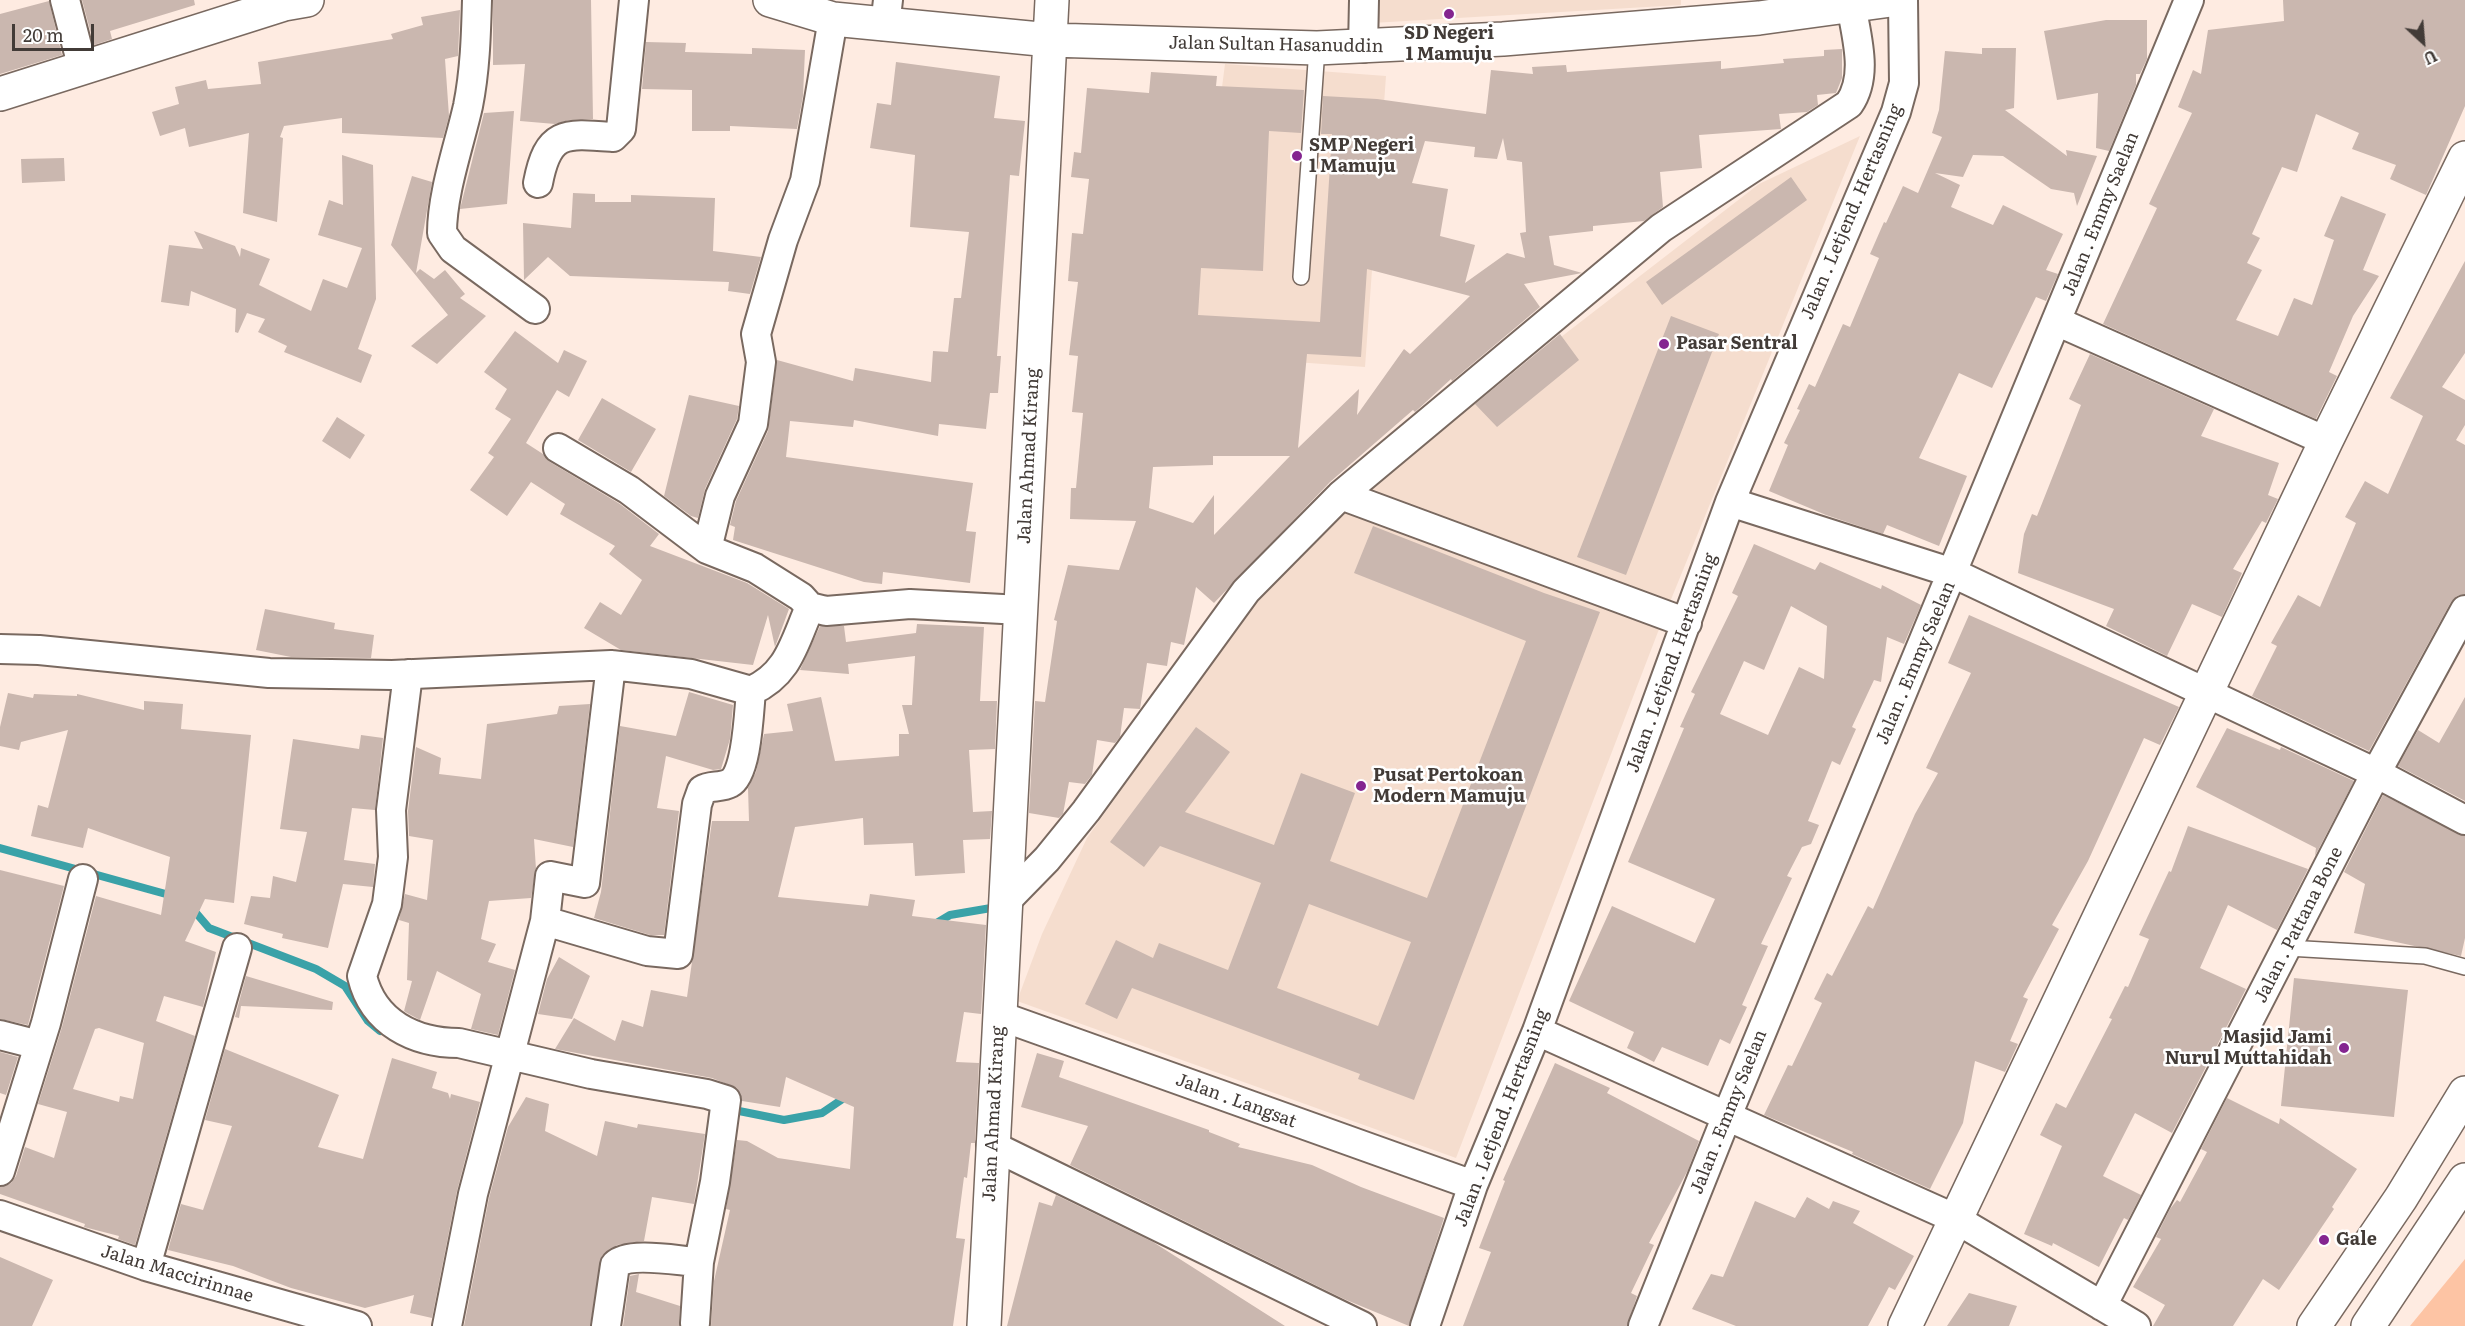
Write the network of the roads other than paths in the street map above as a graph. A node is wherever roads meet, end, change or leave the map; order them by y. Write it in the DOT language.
graph roads {
  1 [pos="65,0"];
  2 [pos="307,0"];
  3 [pos="477,0"];
  4 [pos="634,0"];
  5 [pos="770,0"];
  6 [pos="1052,0"];
  7 [pos="1364,0"];
  8 [pos="1889,0"];
  9 [pos="1903,0"];
  10 [pos="2189,0"];
  11 [pos="1853,4"];
  12 [pos="887,13"];
  13 [pos="833,19"];
  14 [pos="1050,40"];
  15 [pos="1317,48"];
  16 [pos="1363,48"];
  17 [pos="83,69"];
  18 [pos="0,94"];
  19 [pos="2465,158"];
  20 [pos="538,183"];
  21 [pos="1301,278"];
  22 [pos="535,309"];
  23 [pos="2056,321"];
  24 [pos="2326,441"];
  25 [pos="558,448"];
  26 [pos="1341,495"];
  27 [pos="1730,502"];
  28 [pos="707,549"];
  29 [pos="1953,573"];
  30 [pos="810,607"];
  31 [pos="1021,610"];
  32 [pos="2465,610"];
  33 [pos="1687,623"];
  34 [pos="0,650"];
  35 [pos="611,665"];
  36 [pos="408,674"];
  37 [pos="751,691"];
  38 [pos="2206,692"];
  39 [pos="2376,773"];
  40 [pos="2465,820"];
  41 [pos="83,879"];
  42 [pos="1005,903"];
  43 [pos="545,921"];
  44 [pos="237,948"];
  45 [pos="2288,948"];
  46 [pos="2465,967"];
  47 [pos="1000,1016"];
  48 [pos="1537,1031"];
  49 [pos="0,1035"];
  50 [pos="39,1045"];
  51 [pos="505,1068"];
  52 [pos="2465,1093"];
  53 [pos="1726,1118"];
  54 [pos="991,1145"];
  55 [pos="0,1171"];
  56 [pos="2465,1180"];
  57 [pos="1473,1185"];
  58 [pos="0,1215"];
  59 [pos="1954,1218"];
  60 [pos="699,1262"];
  61 [pos="146,1266"];
  62 [pos="2102,1306"];
  63 [pos="695,1323"];
  64 [pos="357,1326"];
  65 [pos="447,1326"];
  66 [pos="606,1326"];
  67 [pos="984,1326"];
  68 [pos="1362,1326"];
  69 [pos="1425,1326"];
  70 [pos="1643,1326"];
  71 [pos="1905,1326"];
  72 [pos="2136,1326"];
  73 [pos="2314,1326"];
  74 [pos="2368,1326"];
  1 -- 17 [label="street"];
  2 -- 17 [label="main road"];
  3 -- 22 [label="street"];
  4 -- 20 [label="street"];
  5 -- 13 [label="main road, Jalan Sultan Hasanuddin"];
  6 -- 14 [label="main road, Jalan Ahmad Kirang"];
  7 -- 16 [label="street"];
  8 -- 11 [label="main road, Jalan Sultan Hasanuddin"];
  9 -- 27 [label="street, Jalan . Letjend. Hertasning"];
  10 -- 23 [label="street, Jalan . Emmy Saelan"];
  11 -- 16 [label="main road, Jalan Sultan Hasanuddin"];
  11 -- 26 [label="street"];
  12 -- 13 [label="main road, Jalan Sultan Hasanuddin"];
  12 -- 14 [label="main road, Jalan Sultan Hasanuddin"];
  13 -- 28 [label="street"];
  14 -- 15 [label="main road, Jalan Sultan Hasanuddin"];
  14 -- 31 [label="main road, Jalan Ahmad Kirang"];
  15 -- 16 [label="main road, Jalan Sultan Hasanuddin"];
  15 -- 21 [label="lane"];
  17 -- 18 [label="main road"];
  19 -- 24 [label="main road"];
  23 -- 24 [label="street"];
  23 -- 29 [label="street, Jalan . Emmy Saelan"];
  24 -- 38 [label="main road"];
  25 -- 28 [label="street"];
  26 -- 33 [label="street"];
  26 -- 42 [label="street"];
  27 -- 29 [label="street"];
  27 -- 33 [label="street, Jalan . Letjend. Hertasning"];
  28 -- 30 [label="street"];
  29 -- 38 [label="street"];
  29 -- 53 [label="street, Jalan . Emmy Saelan"];
  30 -- 31 [label="street"];
  30 -- 37 [label="street"];
  31 -- 42 [label="main road, Jalan Ahmad Kirang"];
  32 -- 39 [label="street, Jalan . Pattana Bone"];
  33 -- 48 [label="street, Jalan . Letjend. Hertasning"];
  34 -- 36 [label="street"];
  35 -- 36 [label="street"];
  35 -- 37 [label="street"];
  35 -- 43 [label="street"];
  36 -- 51 [label="street"];
  37 -- 43 [label="street"];
  38 -- 39 [label="street"];
  38 -- 59 [label="main road"];
  39 -- 40 [label="street"];
  39 -- 45 [label="street, Jalan . Pattana Bone"];
  41 -- 50 [label="street"];
  42 -- 47 [label="main road, Jalan Ahmad Kirang"];
  43 -- 51 [label="street"];
  44 -- 61 [label="street"];
  45 -- 46 [label="lane"];
  45 -- 62 [label="street, Jalan . Pattana Bone"];
  47 -- 54 [label="main road, Jalan Ahmad Kirang"];
  47 -- 57 [label="street, Jalan . Langsat"];
  48 -- 53 [label="street"];
  48 -- 57 [label="street, Jalan . Letjend. Hertasning"];
  49 -- 50 [label="street"];
  50 -- 55 [label="street"];
  51 -- 60 [label="street"];
  51 -- 65 [label="street"];
  52 -- 73 [label="main road"];
  53 -- 59 [label="street"];
  53 -- 70 [label="street, Jalan . Emmy Saelan"];
  54 -- 67 [label="main road, Jalan Ahmad Kirang"];
  54 -- 68 [label="street"];
  56 -- 74 [label="main road"];
  57 -- 69 [label="street, Jalan . Letjend. Hertasning"];
  58 -- 61 [label="street, Jalan Maccirinnae"];
  59 -- 62 [label="street"];
  59 -- 71 [label="main road"];
  60 -- 63 [label="street"];
  60 -- 66 [label="street"];
  61 -- 64 [label="street, Jalan Maccirinnae"];
  62 -- 72 [label="street"];
}
